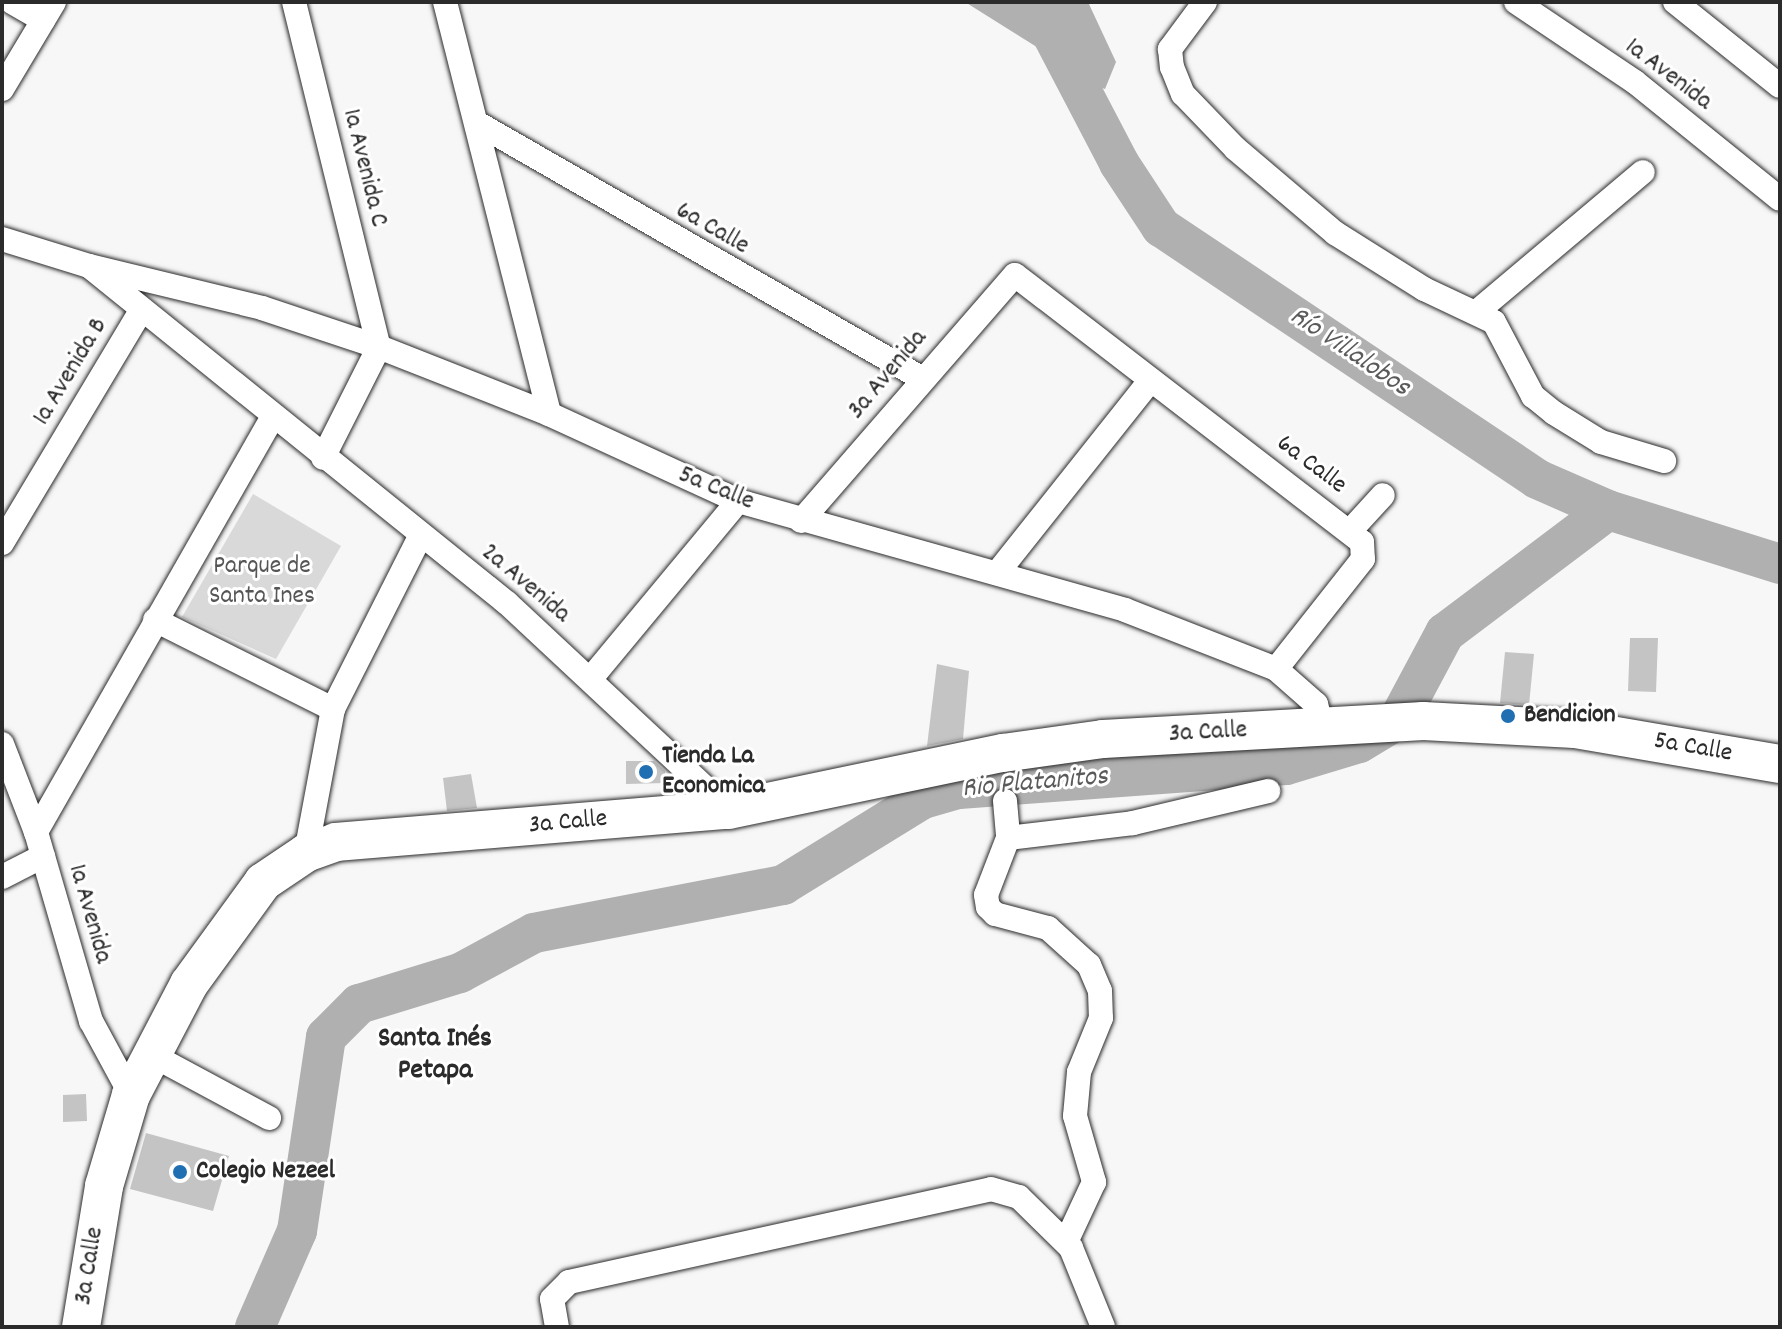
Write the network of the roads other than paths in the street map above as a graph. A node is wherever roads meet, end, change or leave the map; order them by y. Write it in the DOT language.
graph roads {
  1 [pos="12,2"];
  2 [pos="294,2"];
  3 [pos="445,2"];
  4 [pos="1205,2"];
  5 [pos="1516,2"];
  6 [pos="1675,2"];
  7 [pos="48,11"];
  8 [pos="1780,86"];
  9 [pos="2,89"];
  10 [pos="477,123"];
  11 [pos="1643,172"];
  12 [pos="1780,199"];
  13 [pos="2,239"];
  14 [pos="89,266"];
  15 [pos="1022,279"];
  16 [pos="1479,310"];
  17 [pos="140,312"];
  18 [pos="379,347"];
  19 [pos="921,378"];
  20 [pos="1150,381"];
  21 [pos="549,414"];
  22 [pos="273,416"];
  23 [pos="323,458"];
  24 [pos="1664,461"];
  25 [pos="1383,495"];
  26 [pos="738,501"];
  27 [pos="801,521"];
  28 [pos="1351,530"];
  29 [pos="421,535"];
  30 [pos="2,543"];
  31 [pos="998,572"];
  32 [pos="155,620"];
  33 [pos="1276,669"];
  34 [pos="592,677"];
  35 [pos="333,709"];
  36 [pos="1365,725"];
  37 [pos="1322,728"];
  38 [pos="2,744"];
  39 [pos="1780,764"];
  40 [pos="8,774"];
  41 [pos="1268,791"];
  42 [pos="1005,801"];
  43 [pos="729,810"];
  44 [pos="36,832"];
  45 [pos="1008,838"];
  46 [pos="306,853"];
  47 [pos="43,856"];
  48 [pos="2,877"];
  49 [pos="152,1055"];
  50 [pos="131,1095"];
  51 [pos="269,1118"];
  52 [pos="1066,1242"];
  53 [pos="81,1327"];
  54 [pos="557,1327"];
  55 [pos="1103,1327"];
  1 -- 7 [label="street"];
  2 -- 18 [label="street, 1a Avenida C"];
  3 -- 10 [label="street"];
  4 -- 16 [label="street"];
  5 -- 12 [label="street, 1a Avenida"];
  6 -- 8 [label="street"];
  7 -- 9 [label="street"];
  10 -- 19 [label="street, 6a Calle"];
  10 -- 21 [label="street"];
  11 -- 16 [label="street"];
  13 -- 14 [label="street, 2a Avenida"];
  14 -- 17 [label="street, 2a Avenida"];
  14 -- 18 [label="street, 5a Calle"];
  15 -- 19 [label="street, 3a Avenida"];
  15 -- 20 [label="street, 6a Calle"];
  16 -- 24 [label="street"];
  17 -- 22 [label="street, 2a Avenida"];
  17 -- 30 [label="street, 1a Avenida B"];
  18 -- 21 [label="street, 5a Calle"];
  18 -- 23 [label="street"];
  19 -- 27 [label="street, 3a Avenida"];
  20 -- 28 [label="street, 6a Calle"];
  20 -- 31 [label="street"];
  21 -- 26 [label="street, 5a Calle"];
  22 -- 23 [label="street, 2a Avenida"];
  22 -- 32 [label="street"];
  23 -- 29 [label="street, 2a Avenida"];
  25 -- 28 [label="street"];
  26 -- 27 [label="street, 5a Calle"];
  26 -- 34 [label="street"];
  27 -- 31 [label="street, 5a Calle"];
  28 -- 33 [label="street, 6a Calle"];
  29 -- 34 [label="street, 2a Avenida"];
  29 -- 35 [label="street"];
  31 -- 33 [label="street, 5a Calle"];
  32 -- 35 [label="street"];
  32 -- 44 [label="street"];
  33 -- 37 [label="street, 5a Calle"];
  34 -- 43 [label="street, 2a Avenida"];
  35 -- 46 [label="street"];
  36 -- 37 [label="main road, 3a Calle"];
  36 -- 39 [label="main road, 5a Calle"];
  37 -- 43 [label="main road, 3a Calle"];
  38 -- 40 [label="street, 1a Avenida"];
  40 -- 44 [label="street, 1a Avenida"];
  41 -- 45 [label="street"];
  42 -- 45 [label="street"];
  43 -- 46 [label="main road, 3a Calle"];
  44 -- 47 [label="street, 1a Avenida"];
  45 -- 52 [label="street"];
  46 -- 49 [label="main road, 3a Calle"];
  47 -- 48 [label="street"];
  47 -- 50 [label="street, 1a Avenida"];
  49 -- 50 [label="main road, 3a Calle"];
  49 -- 51 [label="street"];
  50 -- 53 [label="main road, 3a Calle"];
  52 -- 54 [label="street"];
  52 -- 55 [label="street"];
}
